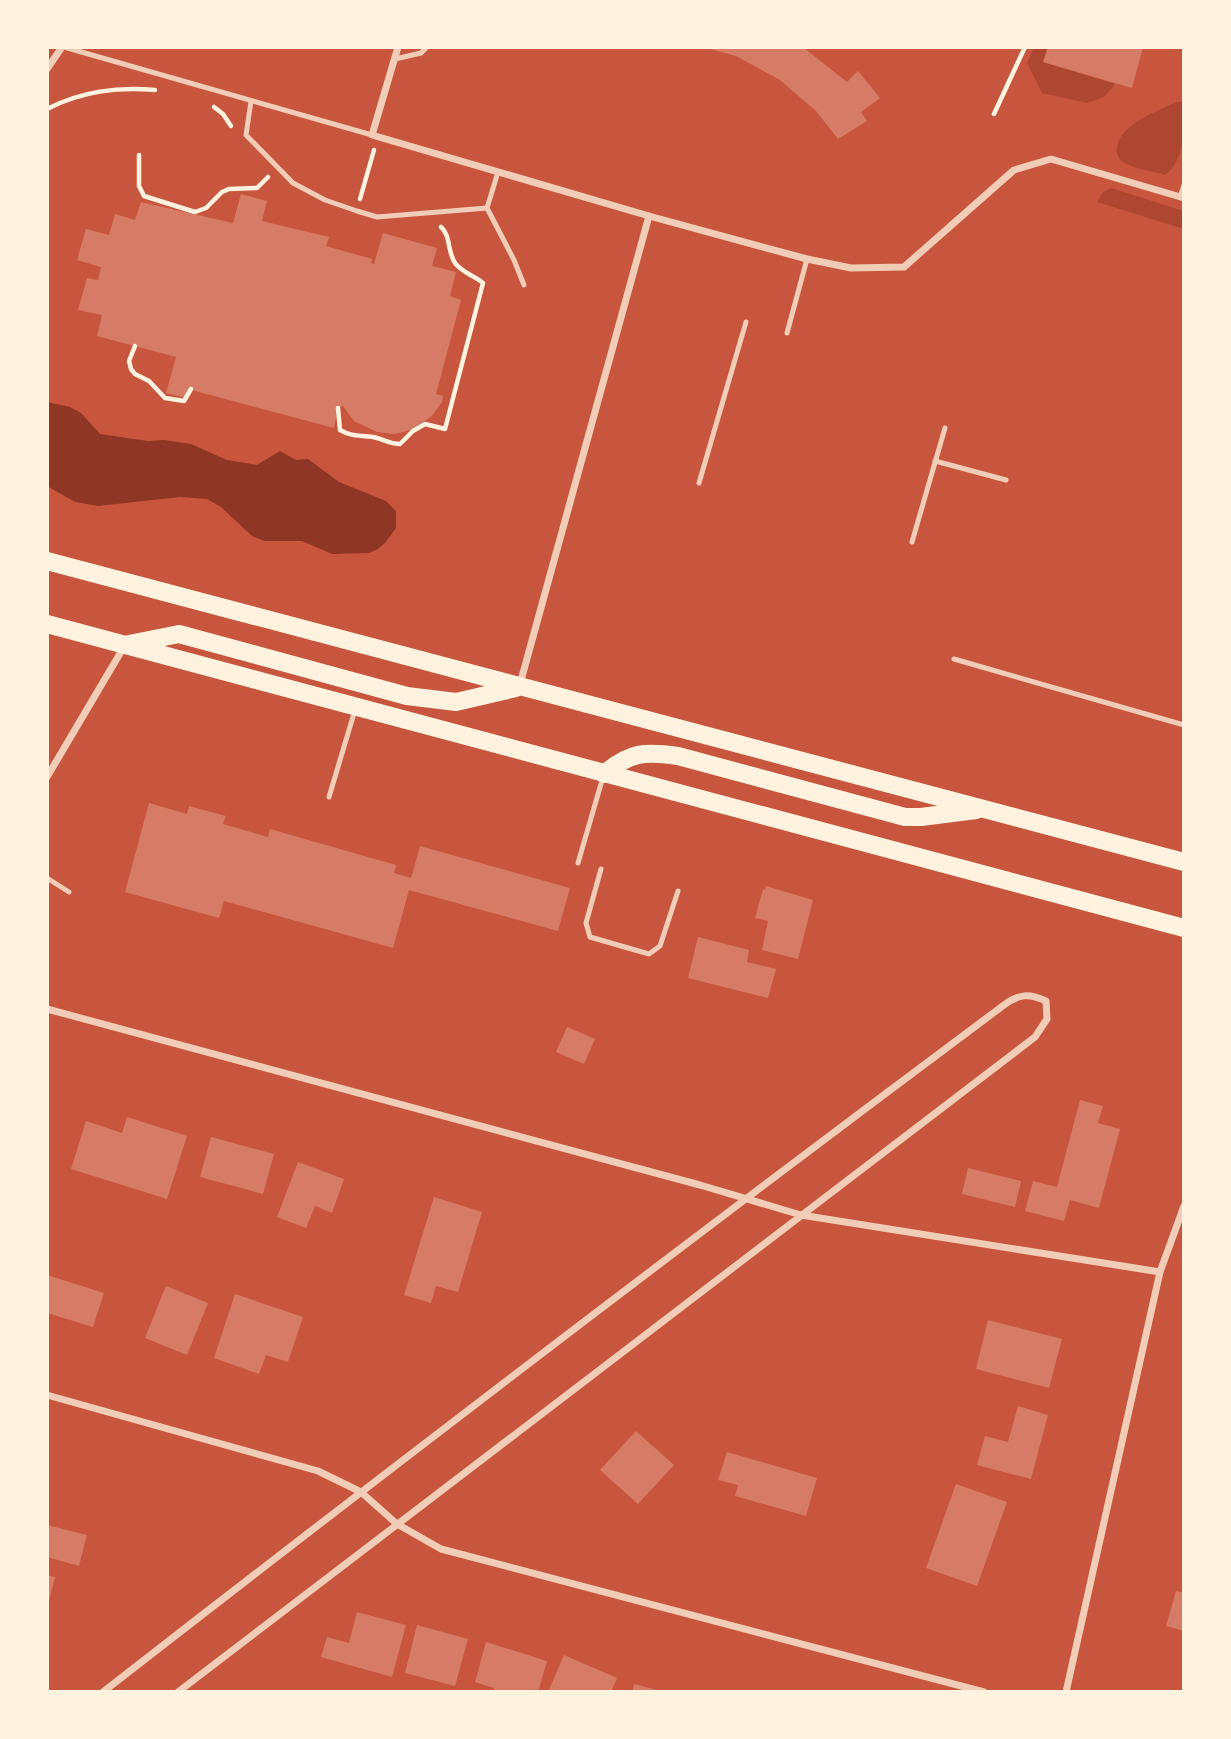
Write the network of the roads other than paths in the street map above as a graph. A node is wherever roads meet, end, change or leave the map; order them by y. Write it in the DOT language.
graph roads {
  1 [pos="63,47"];
  2 [pos="398,47"];
  3 [pos="427,47"];
  4 [pos="395,59"];
  5 [pos="47,69"];
  6 [pos="251,101"];
  7 [pos="372,135"];
  8 [pos="498,172"];
  9 [pos="1184,185"];
  10 [pos="1182,197"];
  11 [pos="486,208"];
  12 [pos="649,216"];
  13 [pos="807,259"];
  14 [pos="524,285"];
  15 [pos="746,322"];
  16 [pos="787,333"];
  17 [pos="945,428"];
  18 [pos="935,461"];
  19 [pos="1006,480"];
  20 [pos="699,483"];
  21 [pos="912,542"];
  22 [pos="47,561"];
  23 [pos="47,624"];
  24 [pos="125,645"];
  25 [pos="954,659"];
  26 [pos="519,687"];
  27 [pos="355,707"];
  28 [pos="1184,725"];
  29 [pos="604,774"];
  30 [pos="47,777"];
  31 [pos="329,797"];
  32 [pos="983,809"];
  33 [pos="1184,862"];
  34 [pos="578,863"];
  35 [pos="601,869"];
  36 [pos="47,878"];
  37 [pos="678,891"];
  38 [pos="69,892"];
  39 [pos="1184,928"];
  40 [pos="47,1009"];
  41 [pos="745,1198"];
  42 [pos="1184,1206"];
  43 [pos="801,1215"];
  44 [pos="1160,1272"];
  45 [pos="47,1395"];
  46 [pos="361,1492"];
  47 [pos="397,1524"];
  48 [pos="103,1692"];
  49 [pos="178,1692"];
  50 [pos="984,1692"];
  51 [pos="1066,1692"];
  1 -- 5 [label="street"];
  1 -- 6 [label="lane"];
  2 -- 4 [label="street"];
  3 -- 4 [label="lane"];
  4 -- 7 [label="street"];
  6 -- 7 [label="lane"];
  6 -- 11 [label="lane"];
  7 -- 8 [label="street"];
  8 -- 11 [label="lane"];
  8 -- 12 [label="street"];
  9 -- 10 [label="lane"];
  10 -- 13 [label="street"];
  11 -- 14 [label="lane"];
  12 -- 13 [label="street"];
  12 -- 26 [label="street"];
  13 -- 16 [label="lane"];
  15 -- 20 [label="lane"];
  17 -- 18 [label="lane"];
  18 -- 19 [label="lane"];
  18 -- 21 [label="lane"];
  22 -- 26 [label="main road"];
  23 -- 24 [label="main road"];
  24 -- 26 [label="main road"];
  24 -- 27 [label="main road"];
  24 -- 30 [label="street"];
  25 -- 28 [label="lane"];
  26 -- 32 [label="main road"];
  27 -- 29 [label="main road"];
  27 -- 31 [label="lane"];
  29 -- 32 [label="main road"];
  29 -- 34 [label="lane"];
  29 -- 39 [label="main road"];
  32 -- 33 [label="main road"];
  35 -- 37 [label="lane"];
  36 -- 38 [label="lane"];
  40 -- 41 [label="street"];
  41 -- 43 [label="street"];
  41 -- 43 [label="street"];
  41 -- 46 [label="street"];
  42 -- 44 [label="street"];
  43 -- 44 [label="street"];
  43 -- 47 [label="street"];
  44 -- 51 [label="street"];
  45 -- 46 [label="street"];
  46 -- 47 [label="street"];
  46 -- 48 [label="street"];
  47 -- 49 [label="street"];
  47 -- 50 [label="street"];
}
